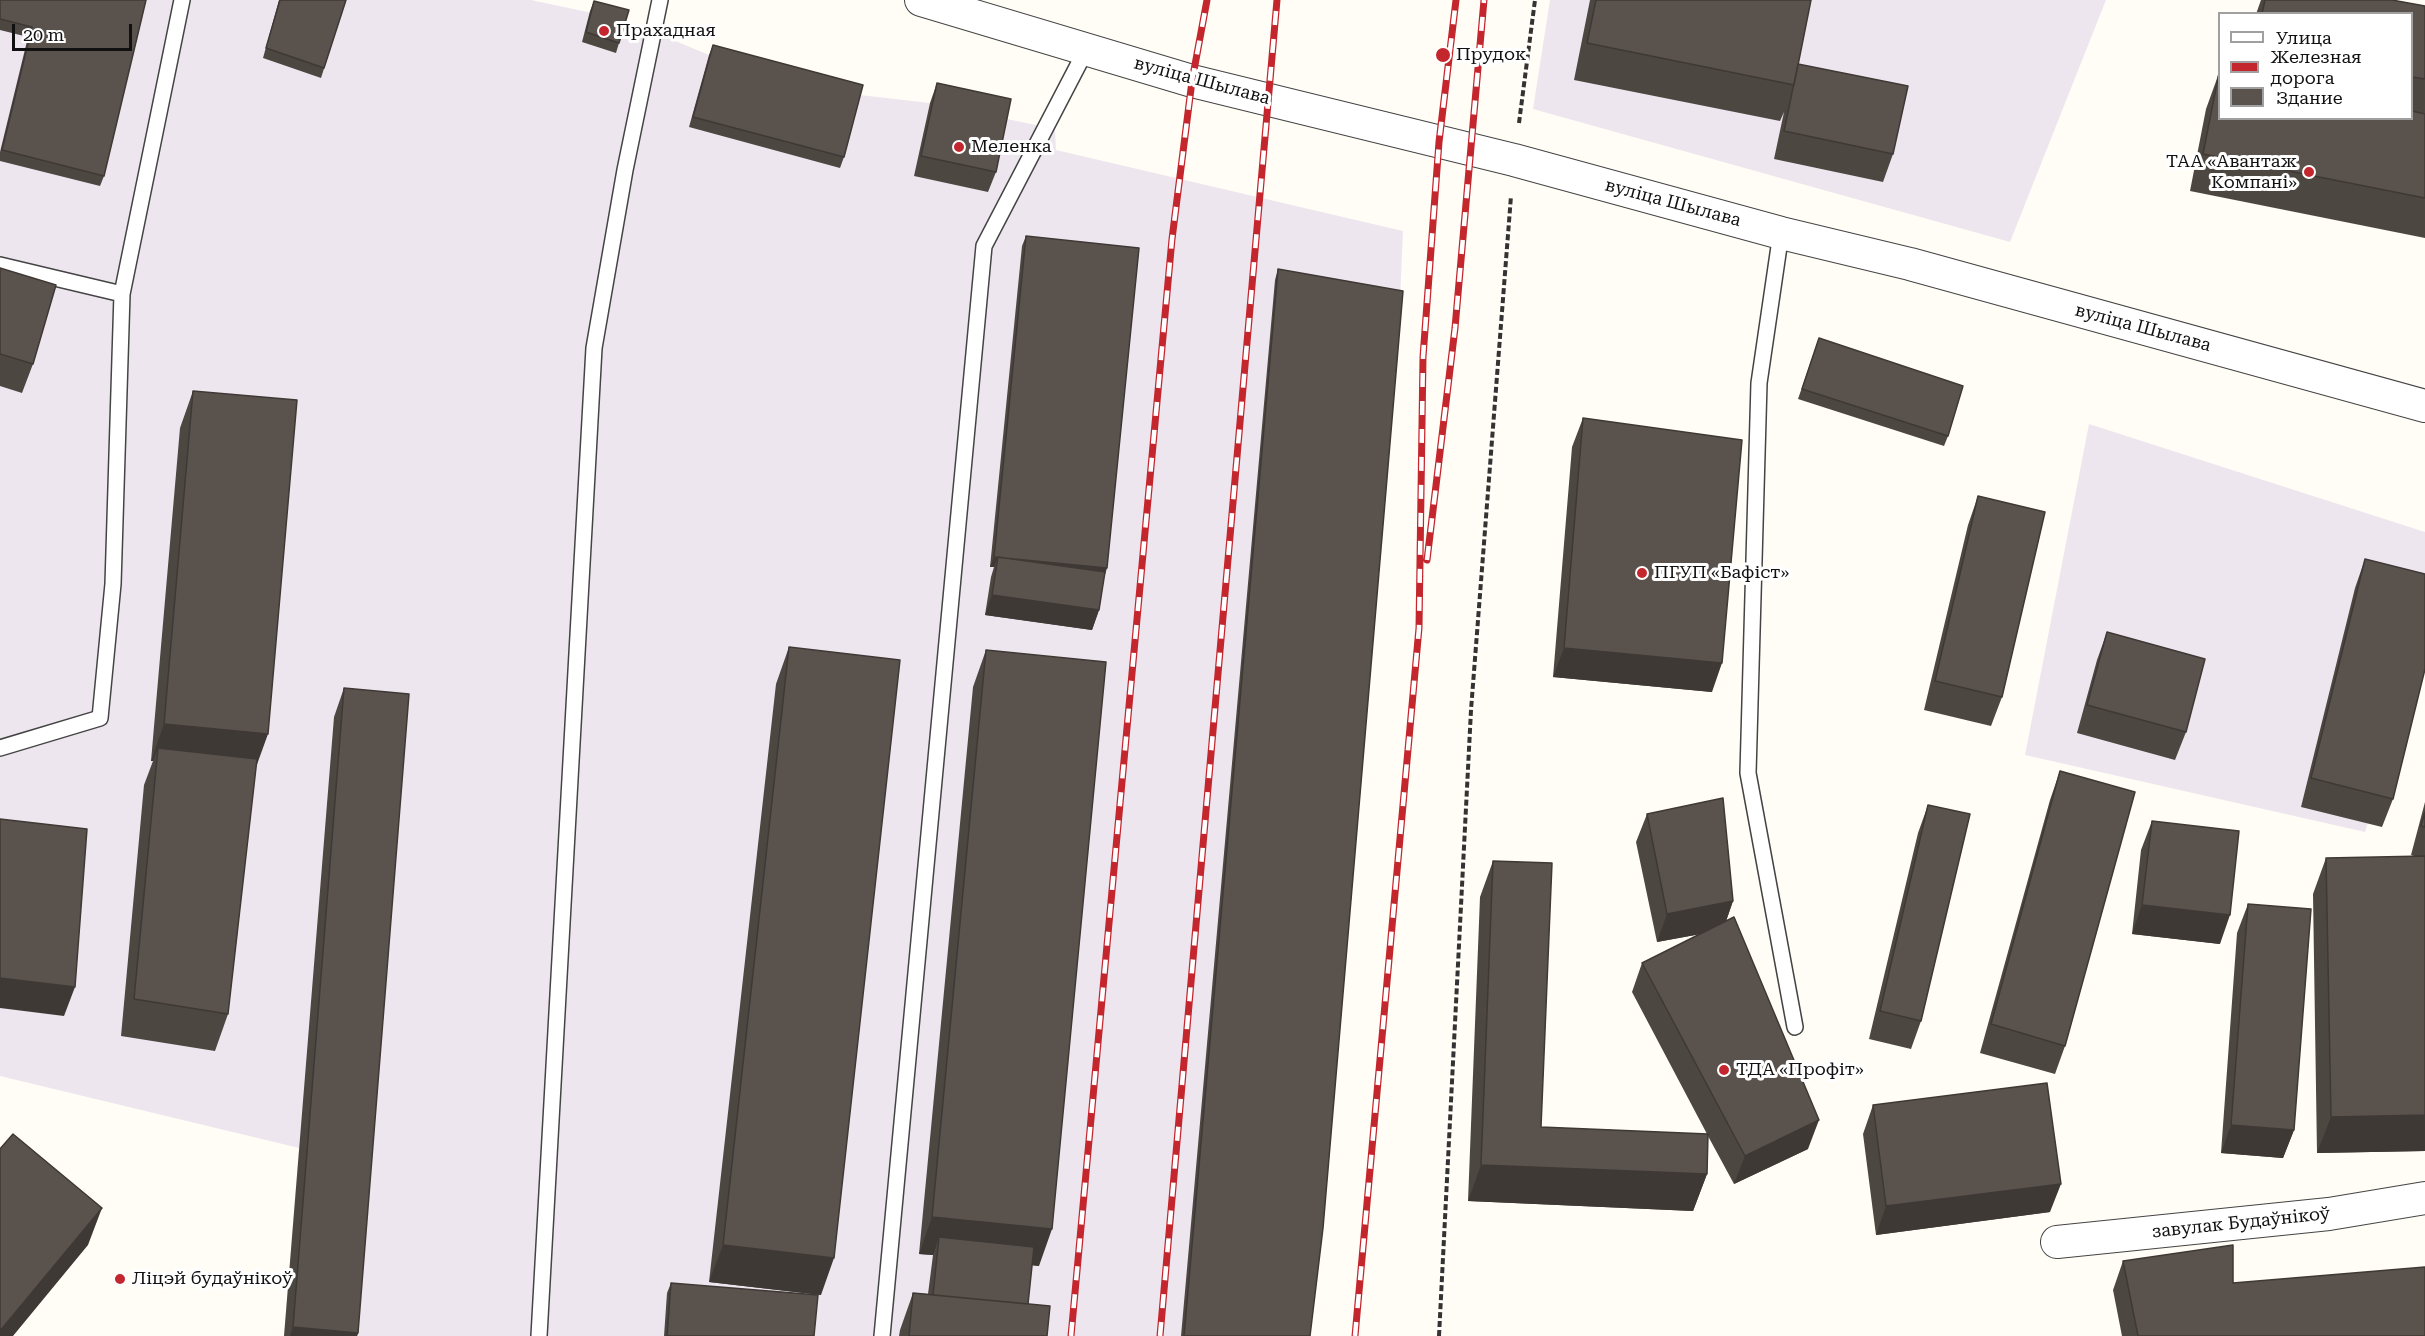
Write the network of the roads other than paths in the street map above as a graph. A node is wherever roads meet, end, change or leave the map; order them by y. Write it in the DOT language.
graph roads {
  1 [pos="182,0"];
  2 [pos="660,0"];
  3 [pos="921,0"];
  4 [pos="1086,50"];
  5 [pos="1781,233"];
  6 [pos="0,265"];
  7 [pos="122,294"];
  8 [pos="2425,406"];
  9 [pos="0,748"];
  10 [pos="1795,1027"];
  11 [pos="2425,1197"];
  12 [pos="2057,1242"];
  13 [pos="539,1336"];
  14 [pos="882,1336"];
  1 -- 7 [label="lane"];
  2 -- 13 [label="lane"];
  3 -- 4 [label="street, вуліца Шылава"];
  4 -- 5 [label="street, вуліца Шылава"];
  4 -- 14 [label="lane"];
  5 -- 8 [label="street, вуліца Шылава"];
  5 -- 10 [label="lane"];
  6 -- 7 [label="lane"];
  7 -- 9 [label="lane"];
  11 -- 12 [label="street, завулак Будаўнікоў"];
}
